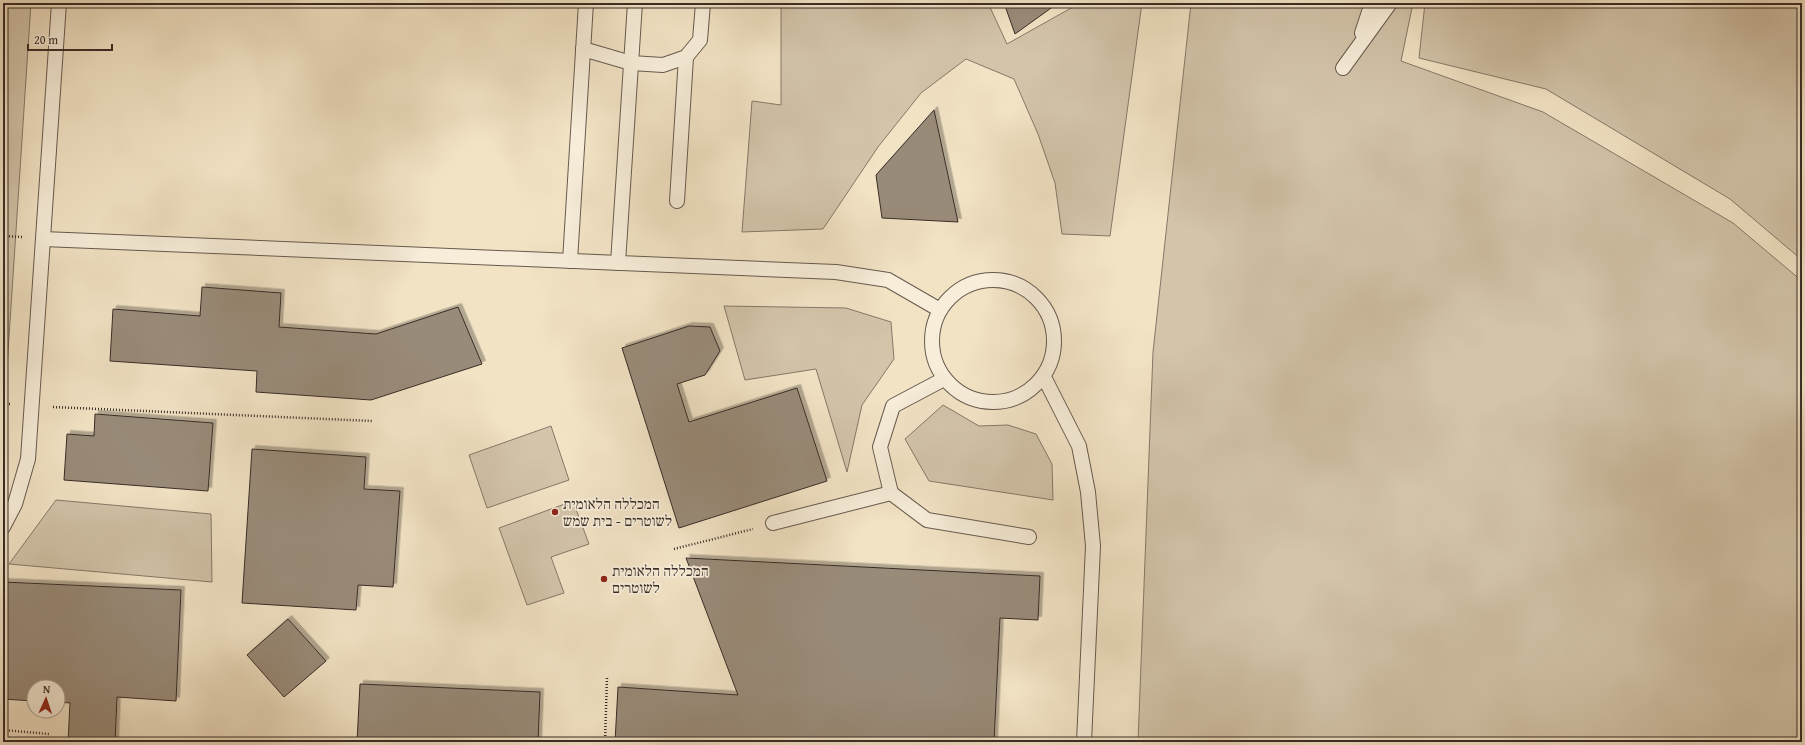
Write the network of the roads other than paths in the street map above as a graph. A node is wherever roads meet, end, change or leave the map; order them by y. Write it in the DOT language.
graph roads {
  1 [pos="59,3"];
  2 [pos="586,3"];
  3 [pos="635,3"];
  4 [pos="703,3"];
  5 [pos="1372,3"];
  6 [pos="1390,3"];
  7 [pos="1358,45"];
  8 [pos="583,49"];
  9 [pos="686,57"];
  10 [pos="631,63"];
  11 [pos="1343,68"];
  12 [pos="677,201"];
  13 [pos="43,239"];
  14 [pos="570,261"];
  15 [pos="618,263"];
  16 [pos="940,310"];
  17 [pos="1044,377"];
  18 [pos="944,379"];
  19 [pos="891,493"];
  20 [pos="773,524"];
  21 [pos="3,527"];
  22 [pos="1028,537"];
  23 [pos="1084,742"];
  1 -- 13 [label="lane"];
  2 -- 8 [label="lane"];
  3 -- 10 [label="lane"];
  4 -- 9 [label="lane"];
  5 -- 7 [label="lane"];
  6 -- 7 [label="lane"];
  7 -- 11 [label="lane"];
  8 -- 10 [label="lane"];
  8 -- 14 [label="lane"];
  9 -- 10 [label="lane"];
  9 -- 12 [label="lane"];
  10 -- 15 [label="lane"];
  13 -- 14 [label="lane"];
  13 -- 21 [label="lane"];
  14 -- 15 [label="lane"];
  15 -- 16 [label="lane"];
  16 -- 17 [label="lane"];
  16 -- 18 [label="lane"];
  17 -- 18 [label="lane"];
  17 -- 23 [label="lane"];
  18 -- 19 [label="lane"];
  19 -- 20 [label="lane"];
  19 -- 22 [label="lane"];
}
